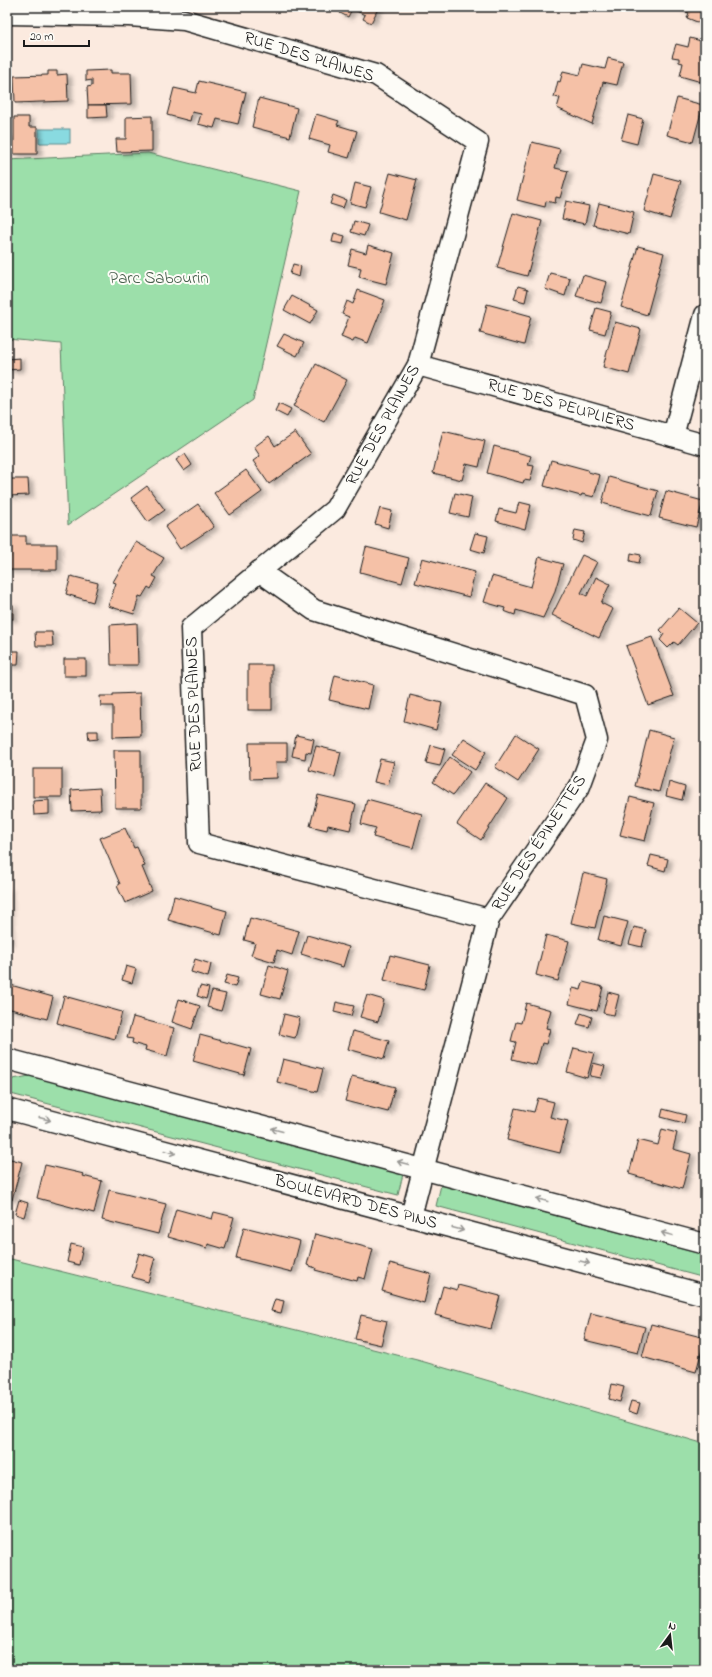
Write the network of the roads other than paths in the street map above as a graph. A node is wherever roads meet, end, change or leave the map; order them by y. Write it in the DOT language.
graph roads {
  1 [pos="7,14"];
  2 [pos="184,14"];
  3 [pos="705,315"];
  4 [pos="418,365"];
  5 [pos="673,436"];
  6 [pos="705,445"];
  7 [pos="259,570"];
  8 [pos="489,919"];
  9 [pos="7,1059"];
  10 [pos="7,1109"];
  11 [pos="423,1168"];
  12 [pos="411,1216"];
  13 [pos="705,1244"];
  14 [pos="705,1295"];
  1 -- 2 [label="street, RUE DES PLAINES"];
  2 -- 4 [label="street, RUE DES PLAINES"];
  3 -- 5 [label="street"];
  4 -- 5 [label="street, RUE DES PEUPLIERS"];
  4 -- 7 [label="street, RUE DES PLAINES"];
  5 -- 6 [label="street, RUE DES PEUPLIERS"];
  7 -- 8 [label="street, RUE DES PLAINES"];
  7 -- 8 [label="street, RUE DES ÉPINETTES"];
  8 -- 11 [label="street, RUE DES ÉPINETTES"];
  11 -- 9 [label="street, one-way"];
  10 -- 12 [label="street, BOULEVARD DES PINS, one-way"];
  11 -- 12 [label="street, RUE DES ÉPINETTES"];
  13 -- 11 [label="street, one-way"];
  12 -- 14 [label="street, BOULEVARD DES PINS, one-way"];
}
